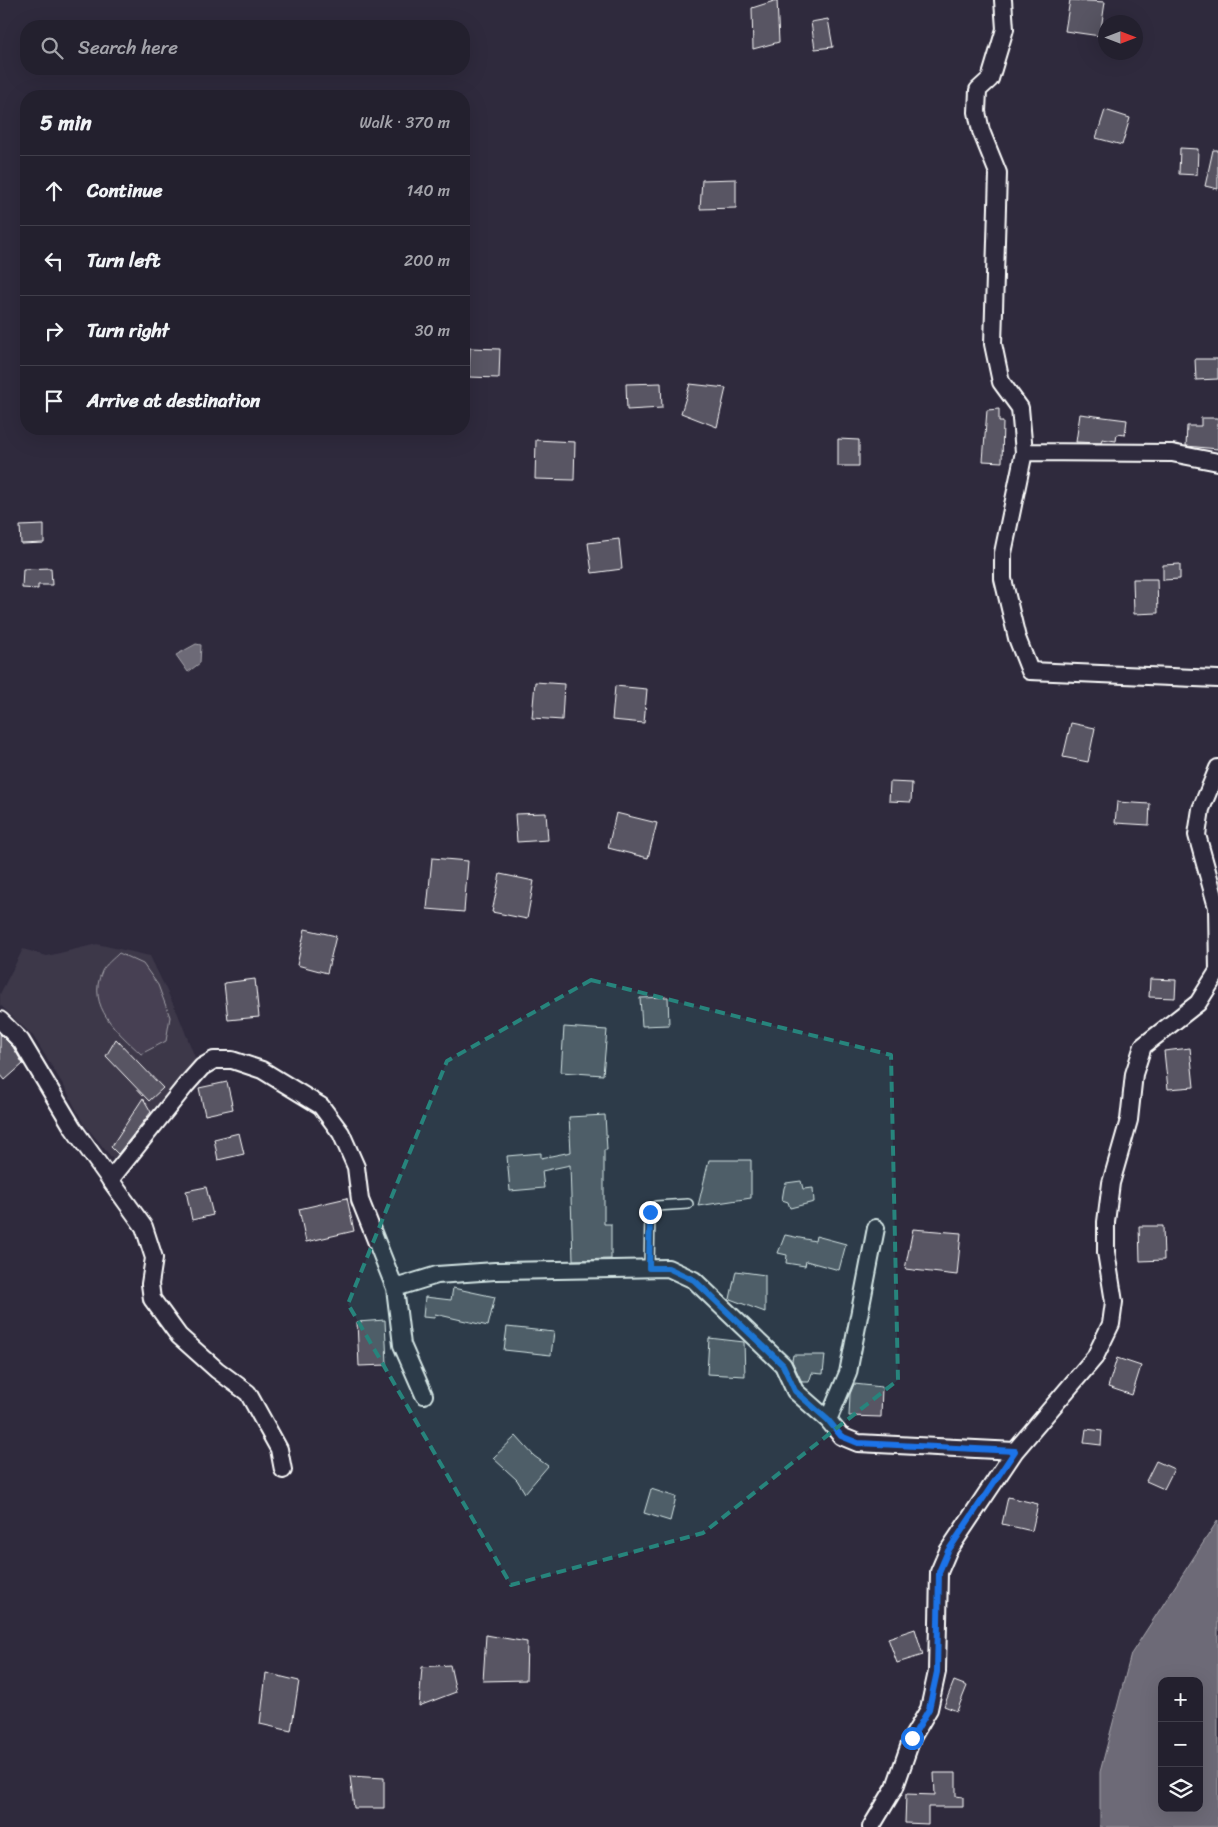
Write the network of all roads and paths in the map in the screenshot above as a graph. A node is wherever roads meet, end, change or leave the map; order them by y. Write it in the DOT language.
graph roads {
  1 [pos="1003,0"];
  2 [pos="1024,452"];
  3 [pos="1218,462"];
  4 [pos="1218,679"];
  5 [pos="1218,768"];
  6 [pos="1218,964"];
  7 [pos="0,1020"];
  8 [pos="110,1180"];
  9 [pos="688,1204"];
  10 [pos="876,1228"];
  11 [pos="649,1268"];
  12 [pos="396,1288"];
  13 [pos="424,1395"];
  14 [pos="828,1420"];
  15 [pos="1015,1451"];
  16 [pos="283,1470"];
  17 [pos="871,1827"];
  1 -- 2 [label="street"];
  2 -- 3 [label="street"];
  2 -- 4 [label="street"];
  5 -- 6 [label="street"];
  6 -- 15 [label="street"];
  7 -- 8 [label="street"];
  8 -- 12 [label="street"];
  8 -- 16 [label="street"];
  9 -- 11 [label="lane"];
  10 -- 14 [label="street"];
  11 -- 12 [label="street"];
  11 -- 14 [label="street"];
  12 -- 13 [label="street"];
  14 -- 15 [label="street"];
  15 -- 17 [label="street"];
}
